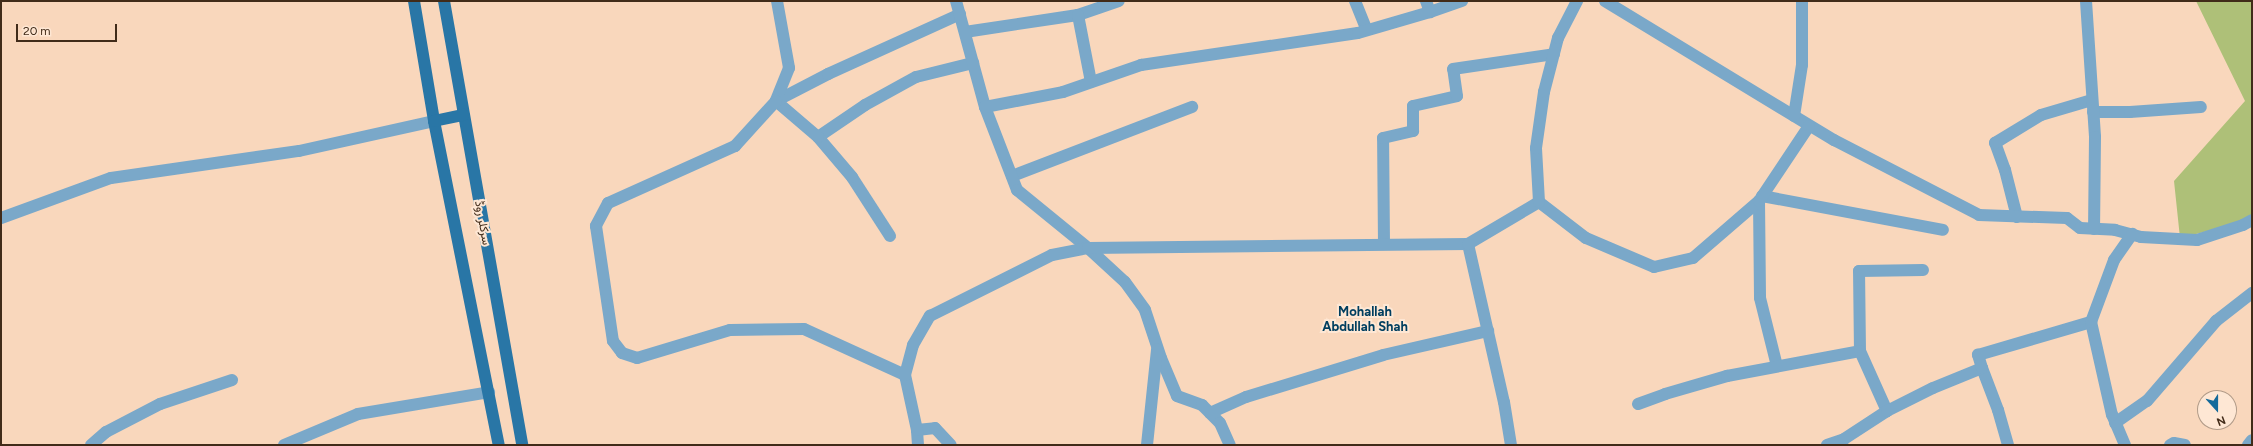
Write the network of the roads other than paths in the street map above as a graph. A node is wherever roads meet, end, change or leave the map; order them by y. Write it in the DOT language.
graph roads {
  1 [pos="414,1"];
  2 [pos="444,1"];
  3 [pos="777,1"];
  4 [pos="956,1"];
  5 [pos="1119,1"];
  6 [pos="1355,1"];
  7 [pos="1462,1"];
  8 [pos="1577,1"];
  9 [pos="1605,1"];
  10 [pos="1802,1"];
  11 [pos="2086,1"];
  12 [pos="1428,7"];
  13 [pos="960,14"];
  14 [pos="1078,15"];
  15 [pos="1367,30"];
  16 [pos="965,32"];
  17 [pos="1554,54"];
  18 [pos="973,64"];
  19 [pos="1091,82"];
  20 [pos="776,101"];
  21 [pos="2093,106"];
  22 [pos="985,107"];
  23 [pos="1192,107"];
  24 [pos="2201,107"];
  25 [pos="463,115"];
  26 [pos="1794,116"];
  27 [pos="434,121"];
  28 [pos="1809,126"];
  29 [pos="818,137"];
  30 [pos="1012,176"];
  31 [pos="1760,198"];
  32 [pos="1539,202"];
  33 [pos="2017,217"];
  34 [pos="1,218"];
  35 [pos="2252,220"];
  36 [pos="2094,229"];
  37 [pos="1943,230"];
  38 [pos="2132,234"];
  39 [pos="890,236"];
  40 [pos="1384,244"];
  41 [pos="1468,244"];
  42 [pos="1088,248"];
  43 [pos="1923,270"];
  44 [pos="2252,293"];
  45 [pos="2091,322"];
  46 [pos="1488,331"];
  47 [pos="1158,347"];
  48 [pos="1860,351"];
  49 [pos="1777,366"];
  50 [pos="1982,368"];
  51 [pos="905,375"];
  52 [pos="232,380"];
  53 [pos="489,392"];
  54 [pos="1638,404"];
  55 [pos="1887,411"];
  56 [pos="1210,413"];
  57 [pos="2115,423"];
  58 [pos="917,430"];
  59 [pos="2252,440"];
  60 [pos="91,445"];
  61 [pos="284,445"];
  62 [pos="499,445"];
  63 [pos="522,445"];
  64 [pos="918,445"];
  65 [pos="951,445"];
  66 [pos="1147,445"];
  67 [pos="1230,445"];
  68 [pos="1511,445"];
  69 [pos="1828,445"];
  70 [pos="2008,445"];
  71 [pos="2125,445"];
  72 [pos="2170,445"];
  73 [pos="2185,445"];
  74 [pos="2248,445"];
  1 -- 27 [label="main road"];
  2 -- 25 [label="main road, سرکلر روڈ"];
  3 -- 20 [label="street"];
  4 -- 13 [label="street"];
  5 -- 14 [label="street"];
  6 -- 15 [label="street"];
  7 -- 12 [label="street"];
  8 -- 17 [label="street"];
  9 -- 26 [label="street"];
  10 -- 26 [label="street"];
  11 -- 21 [label="street"];
  12 -- 15 [label="street"];
  13 -- 16 [label="street"];
  13 -- 20 [label="street"];
  14 -- 16 [label="street"];
  14 -- 19 [label="street"];
  15 -- 19 [label="street"];
  16 -- 18 [label="street"];
  17 -- 32 [label="street"];
  17 -- 40 [label="street"];
  18 -- 22 [label="street"];
  18 -- 29 [label="street"];
  19 -- 22 [label="street"];
  20 -- 29 [label="street"];
  20 -- 51 [label="street"];
  21 -- 24 [label="street"];
  21 -- 33 [label="street"];
  21 -- 36 [label="street"];
  22 -- 30 [label="street"];
  23 -- 30 [label="street"];
  25 -- 27 [label="main road"];
  25 -- 63 [label="main road, سرکلر روڈ"];
  26 -- 28 [label="street"];
  27 -- 34 [label="street"];
  27 -- 53 [label="main road"];
  28 -- 31 [label="street"];
  28 -- 33 [label="street"];
  29 -- 39 [label="street"];
  30 -- 42 [label="street"];
  31 -- 32 [label="street"];
  31 -- 37 [label="street"];
  31 -- 49 [label="street"];
  32 -- 41 [label="street"];
  33 -- 36 [label="street"];
  35 -- 38 [label="street"];
  36 -- 38 [label="street"];
  38 -- 45 [label="street"];
  40 -- 41 [label="street"];
  40 -- 42 [label="street"];
  41 -- 46 [label="street"];
  42 -- 47 [label="street"];
  42 -- 51 [label="street"];
  43 -- 48 [label="street"];
  44 -- 57 [label="street"];
  45 -- 50 [label="street"];
  45 -- 57 [label="street"];
  46 -- 56 [label="street"];
  46 -- 68 [label="street"];
  47 -- 56 [label="street"];
  47 -- 66 [label="street"];
  48 -- 49 [label="street"];
  48 -- 55 [label="street"];
  49 -- 54 [label="street"];
  50 -- 55 [label="street"];
  50 -- 70 [label="street"];
  51 -- 58 [label="street"];
  52 -- 60 [label="street"];
  53 -- 61 [label="street"];
  53 -- 62 [label="main road"];
  55 -- 69 [label="street"];
  56 -- 67 [label="street"];
  57 -- 71 [label="street"];
  58 -- 64 [label="street"];
  58 -- 65 [label="street"];
  59 -- 74 [label="street"];
  72 -- 73 [label="street"];
}
